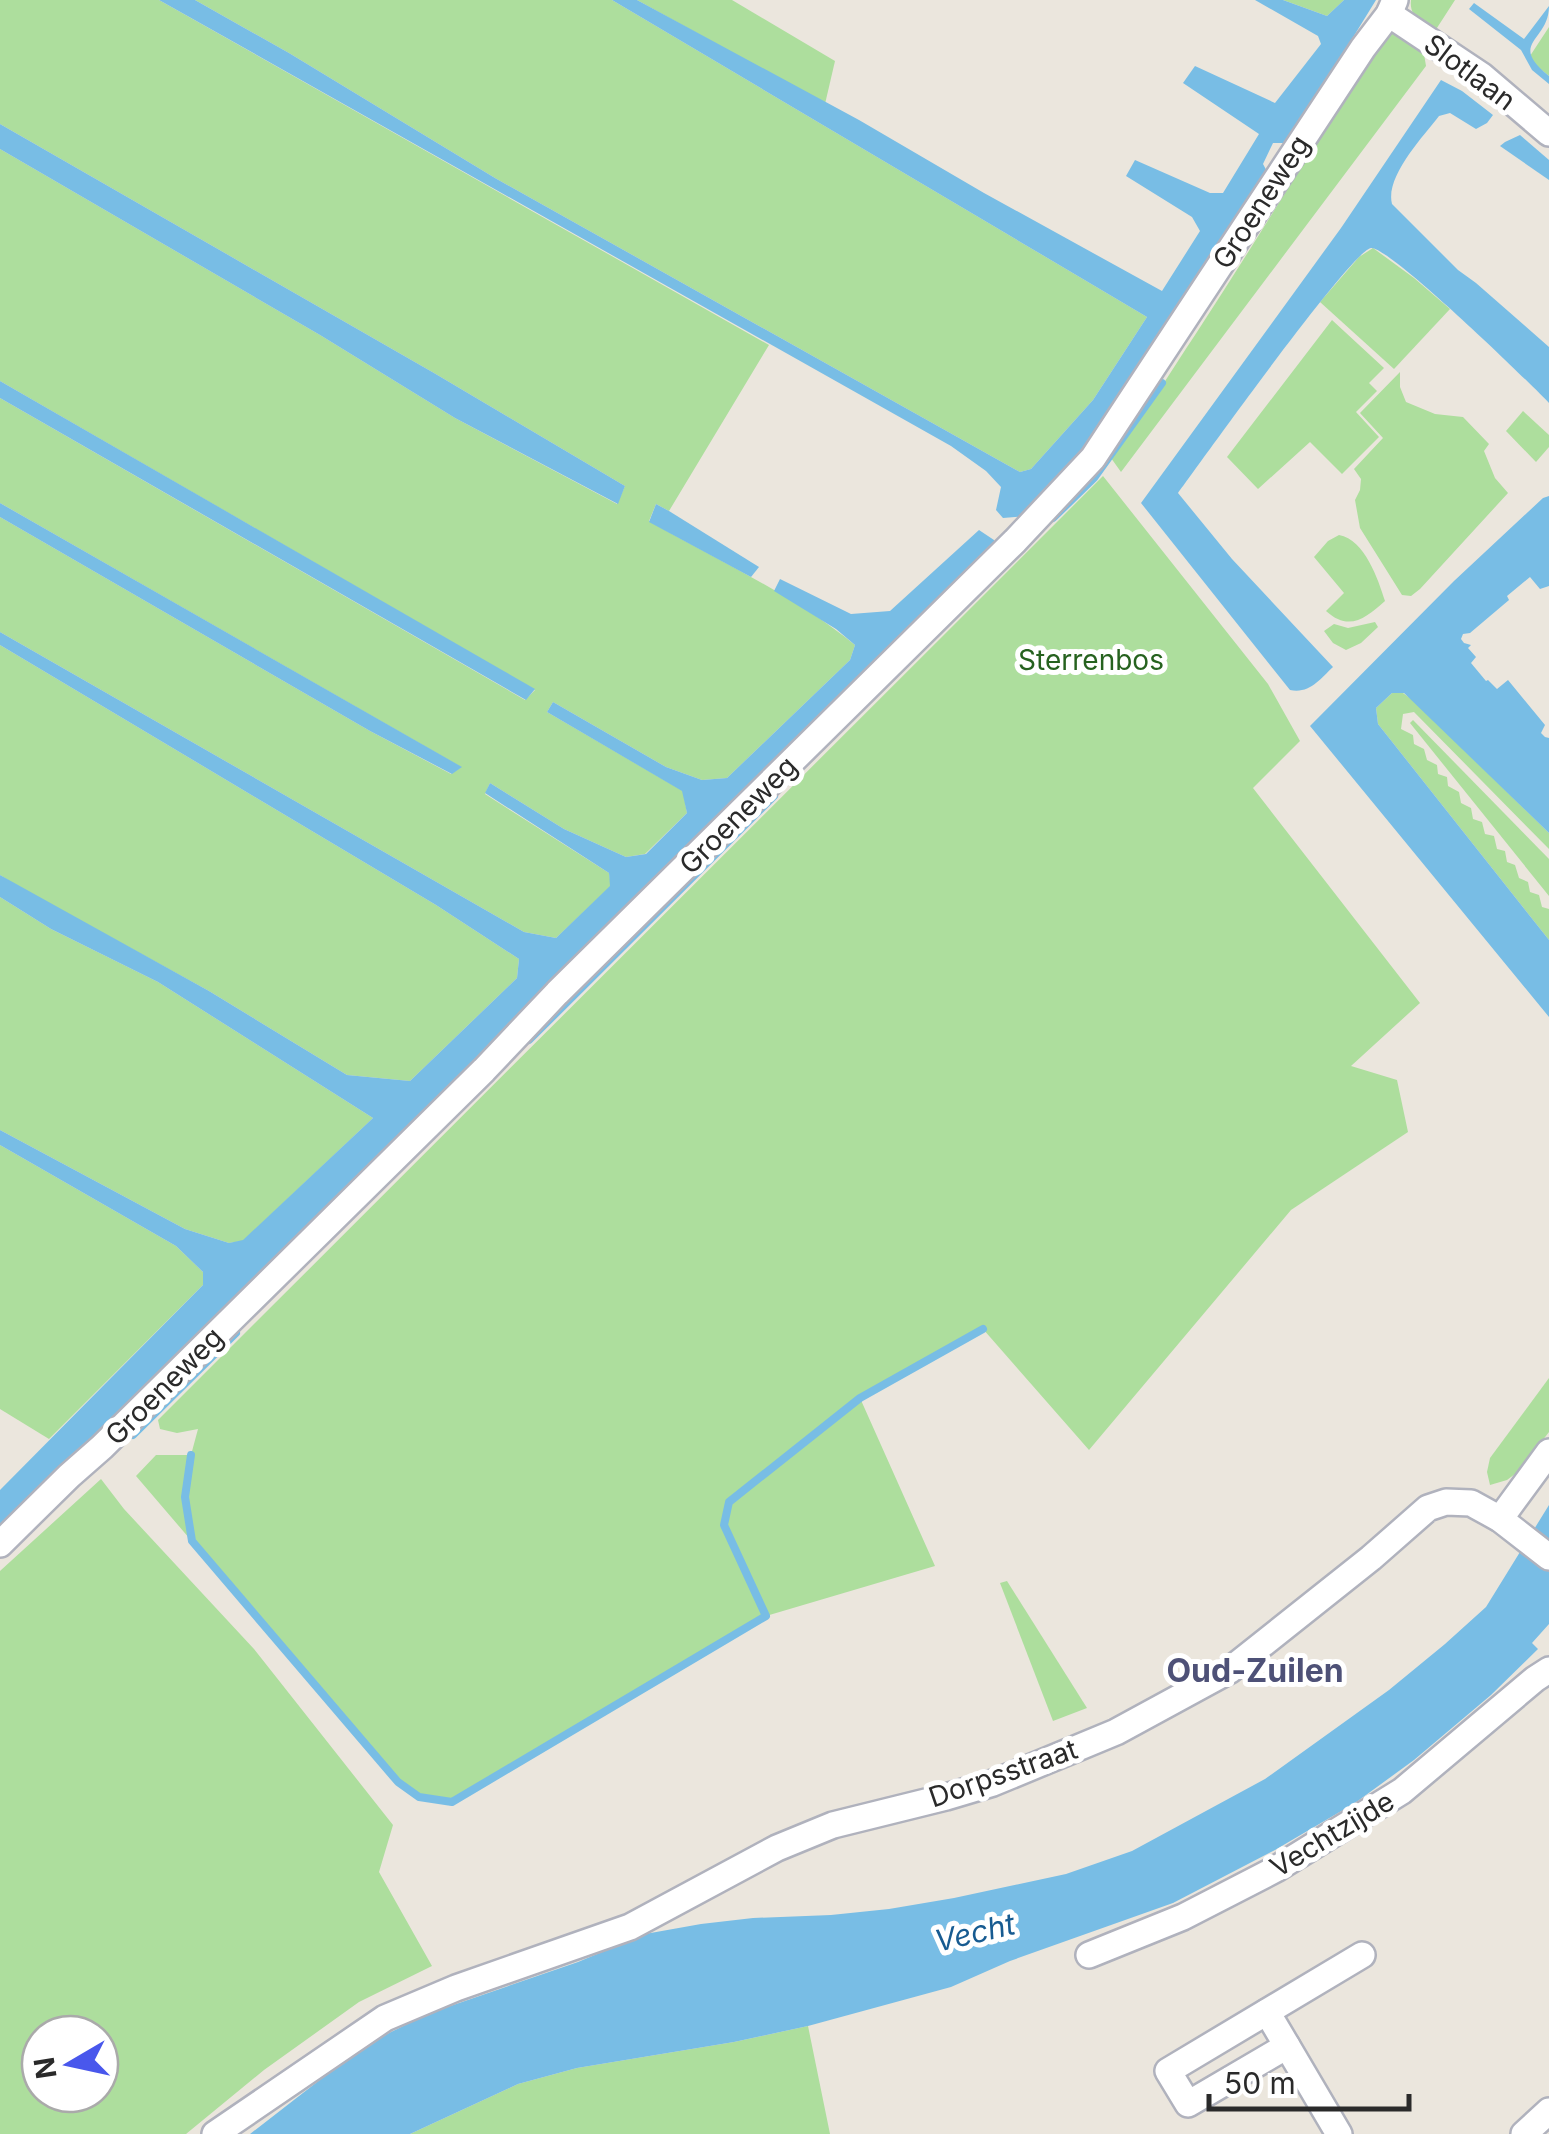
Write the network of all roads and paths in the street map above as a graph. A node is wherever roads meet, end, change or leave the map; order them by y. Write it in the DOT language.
graph roads {
  1 [pos="1392,7"];
  2 [pos="1549,132"];
  3 [pos="1549,1452"];
  4 [pos="1500,1520"];
  5 [pos="0,1544"];
  6 [pos="1549,1557"];
  7 [pos="1549,1670"];
  8 [pos="1088,1955"];
  9 [pos="1362,1955"];
  10 [pos="1267,2012"];
  11 [pos="1287,2046"];
  12 [pos="1548,2115"];
  13 [pos="215,2134"];
  14 [pos="1339,2134"];
  15 [pos="1524,2134"];
  1 -- 2 [label="street, Slotlaan"];
  1 -- 5 [label="street, Groeneweg"];
  3 -- 4 [label="street"];
  4 -- 6 [label="street, Dorpsstraat"];
  4 -- 13 [label="street, Dorpsstraat"];
  7 -- 8 [label="street, Vechtzijde"];
  9 -- 10 [label="street"];
  10 -- 11 [label="street"];
  10 -- 11 [label="street"];
  11 -- 14 [label="street"];
  12 -- 15 [label="street"];
}
